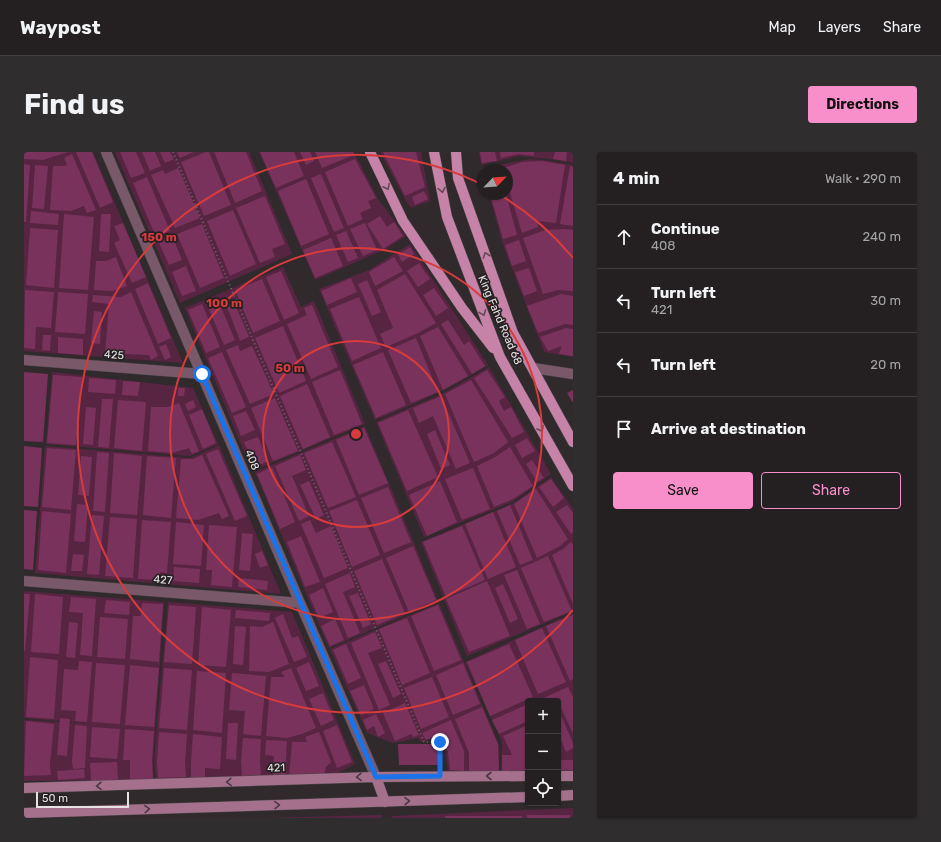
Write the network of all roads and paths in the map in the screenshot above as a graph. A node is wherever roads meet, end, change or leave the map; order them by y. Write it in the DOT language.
graph roads {
  1 [pos="106,152"];
  2 [pos="173,152"];
  3 [pos="370,152"];
  4 [pos="434,152"];
  5 [pos="456,152"];
  6 [pos="500,357"];
  7 [pos="24,360"];
  8 [pos="533,368"];
  9 [pos="202,374"];
  10 [pos="573,374"];
  11 [pos="573,442"];
  12 [pos="573,486"];
  13 [pos="24,581"];
  14 [pos="300,603"];
  15 [pos="440,776"];
  16 [pos="525,776"];
  17 [pos="561,776"];
  18 [pos="573,776"];
  19 [pos="376,777"];
  20 [pos="24,788"];
  21 [pos="573,795"];
  22 [pos="561,796"];
  23 [pos="525,797"];
  24 [pos="385,802"];
  25 [pos="24,813"];
  1 -- 9 [label="street, 408"];
  2 -- 15 [label="path"];
  3 -- 6 [label="main road, one-way"];
  4 -- 6 [label="main road, King Fahd Road 68, one-way"];
  8 -- 5 [label="main road, King Fahd Road 68, one-way"];
  6 -- 12 [label="main road, King Fahd Road 68, one-way"];
  7 -- 9 [label="street, 425"];
  8 -- 10 [label="street"];
  8 -- 11 [label="main road, King Fahd Road 68"];
  9 -- 14 [label="street, 408"];
  13 -- 14 [label="street, 427"];
  14 -- 19 [label="street, 408"];
  16 -- 15 [label="street, 421, one-way"];
  15 -- 19 [label="street, 421"];
  17 -- 18 [label="street"];
  19 -- 20 [label="street, 421, one-way"];
  19 -- 24 [label="street"];
  21 -- 22 [label="street"];
  24 -- 23 [label="street, one-way"];
  25 -- 24 [label="street, one-way"];
}
